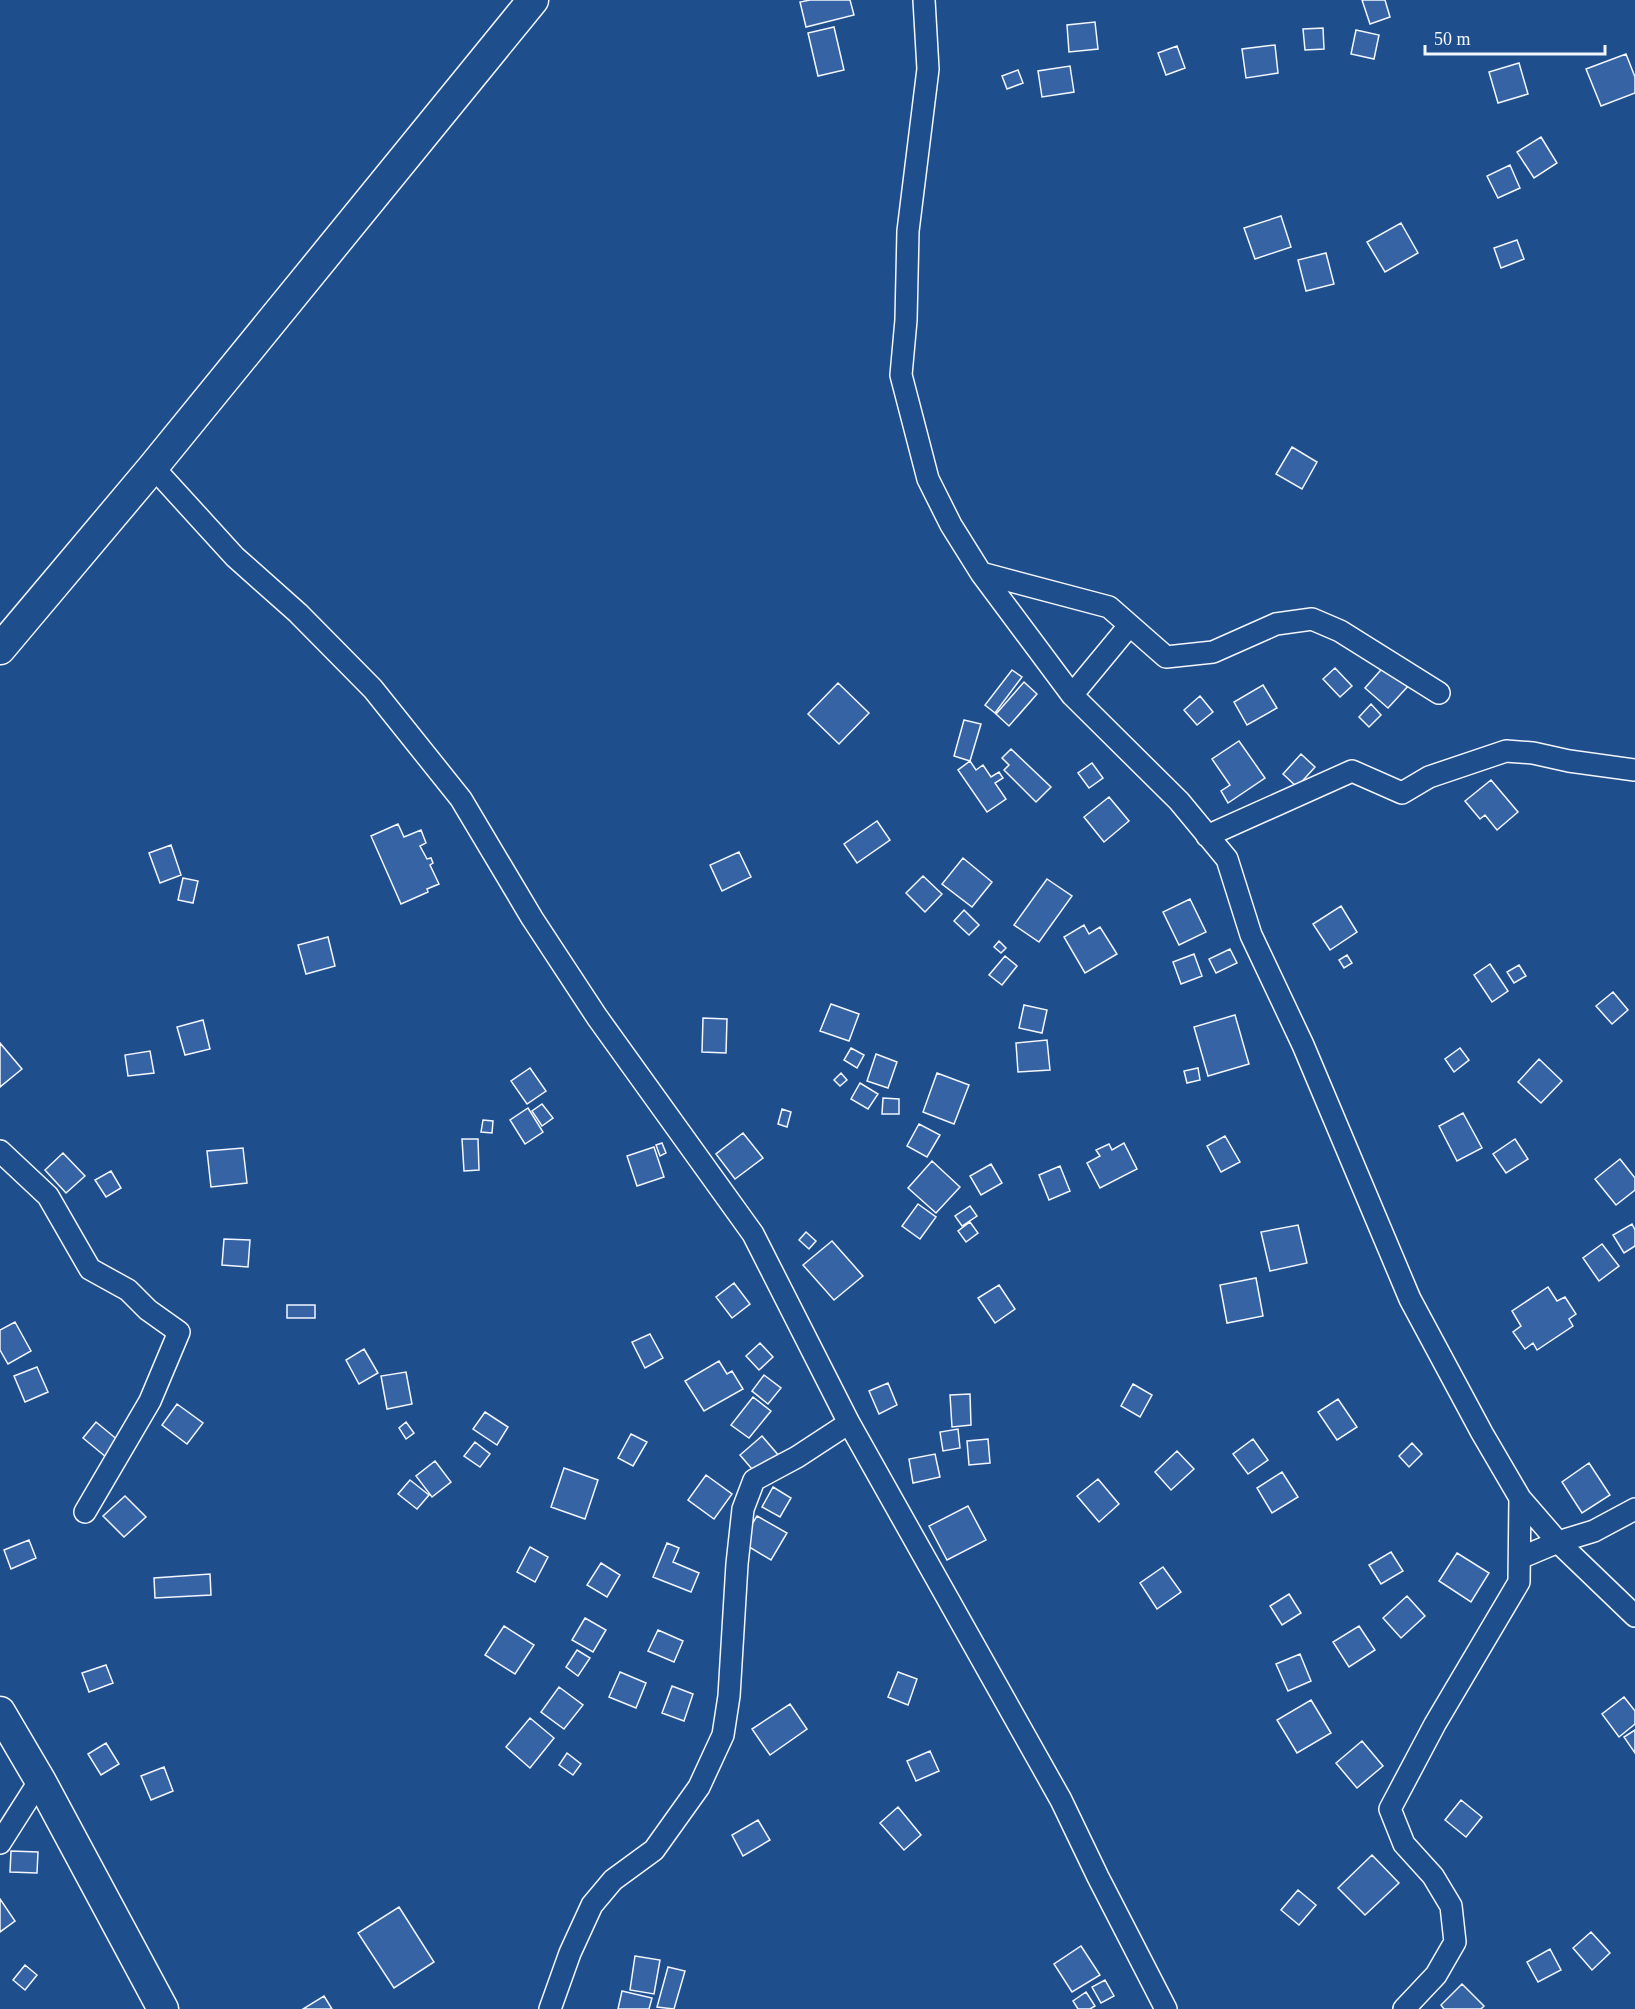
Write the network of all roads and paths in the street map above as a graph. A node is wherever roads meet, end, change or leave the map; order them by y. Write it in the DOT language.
graph roads {
  1 [pos="533,0"];
  2 [pos="924,0"];
  3 [pos="153,467"];
  4 [pos="981,573"];
  5 [pos="1129,626"];
  6 [pos="0,649"];
  7 [pos="1439,693"];
  8 [pos="1072,695"];
  9 [pos="1635,770"];
  10 [pos="1208,836"];
  11 [pos="0,1151"];
  12 [pos="849,1423"];
  13 [pos="1520,1498"];
  14 [pos="1635,1509"];
  15 [pos="85,1512"];
  16 [pos="1558,1542"];
  17 [pos="1520,1558"];
  18 [pos="1635,1616"];
  19 [pos="0,1713"];
  20 [pos="40,1780"];
  21 [pos="0,1843"];
  22 [pos="163,2009"];
  23 [pos="550,2009"];
  24 [pos="1166,2009"];
  25 [pos="1404,2009"];
  1 -- 3 [label="street"];
  2 -- 4 [label="street"];
  3 -- 6 [label="street"];
  3 -- 12 [label="street"];
  4 -- 5 [label="street"];
  4 -- 8 [label="street"];
  5 -- 7 [label="street"];
  5 -- 8 [label="street"];
  8 -- 10 [label="street"];
  9 -- 10 [label="street"];
  10 -- 13 [label="street"];
  11 -- 15 [label="street"];
  12 -- 23 [label="street"];
  12 -- 24 [label="street"];
  13 -- 16 [label="street"];
  13 -- 17 [label="street"];
  14 -- 16 [label="street"];
  16 -- 17 [label="street"];
  16 -- 18 [label="street"];
  17 -- 25 [label="street"];
  19 -- 20 [label="street"];
  20 -- 21 [label="street"];
  20 -- 22 [label="street"];
}
